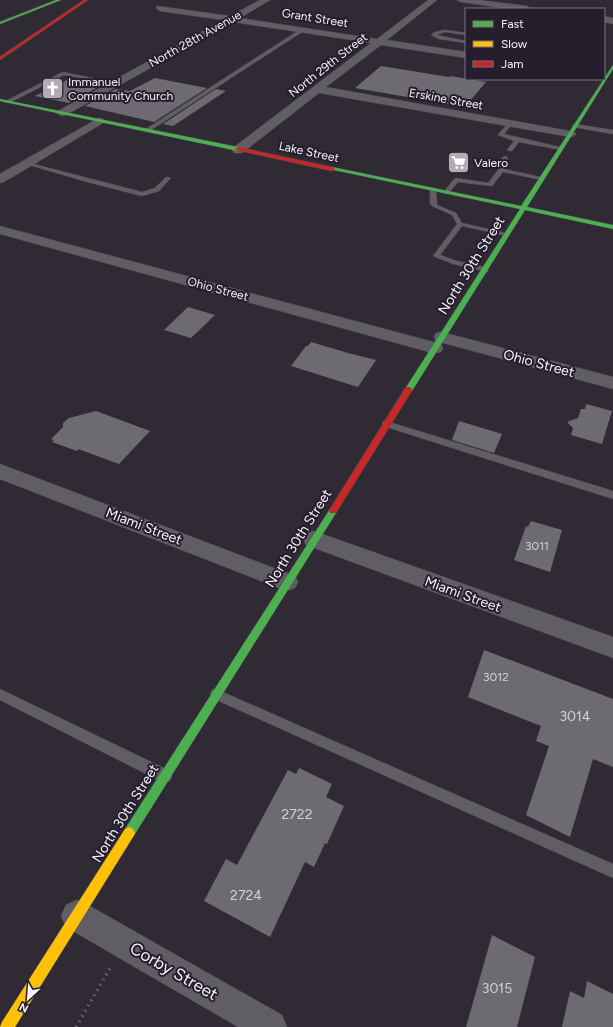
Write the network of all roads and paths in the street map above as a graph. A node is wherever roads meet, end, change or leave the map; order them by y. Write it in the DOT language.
graph roads {
  1 [pos="59,0"];
  2 [pos="86,0"];
  3 [pos="266,0"];
  4 [pos="433,0"];
  5 [pos="460,0"];
  6 [pos="160,8"];
  7 [pos="520,8"];
  8 [pos="232,19"];
  9 [pos="0,23"];
  10 [pos="303,30"];
  11 [pos="465,34"];
  12 [pos="379,41"];
  13 [pos="465,42"];
  14 [pos="465,55"];
  15 [pos="0,59"];
  16 [pos="613,66"];
  17 [pos="605,76"];
  18 [pos="603,80"];
  19 [pos="115,83"];
  20 [pos="317,89"];
  21 [pos="4,101"];
  22 [pos="62,113"];
  23 [pos="99,121"];
  24 [pos="510,123"];
  25 [pos="572,130"];
  26 [pos="146,131"];
  27 [pos="613,132"];
  28 [pos="518,140"];
  29 [pos="561,148"];
  30 [pos="238,150"];
  31 [pos="510,150"];
  32 [pos="505,158"];
  33 [pos="28,163"];
  34 [pos="501,170"];
  35 [pos="168,178"];
  36 [pos="542,178"];
  37 [pos="0,179"];
  38 [pos="433,190"];
  39 [pos="446,193"];
  40 [pos="523,209"];
  41 [pos="460,224"];
  42 [pos="613,227"];
  43 [pos="0,230"];
  44 [pos="507,234"];
  45 [pos="484,270"];
  46 [pos="439,343"];
  47 [pos="613,383"];
  48 [pos="386,424"];
  49 [pos="0,471"];
  50 [pos="613,495"];
  51 [pos="314,539"];
  52 [pos="287,582"];
  53 [pos="613,648"];
  54 [pos="0,694"];
  55 [pos="216,694"];
  56 [pos="165,776"];
  57 [pos="613,871"];
  58 [pos="77,916"];
  59 [pos="125,943"];
  60 [pos="8,1027"];
  61 [pos="76,1027"];
  62 [pos="270,1027"];
  1 -- 9 [label="main road"];
  2 -- 15 [label="main road"];
  3 -- 8 [label="street, North 28th Avenue"];
  4 -- 12 [label="street, North 29th Street"];
  5 -- 7 [label="street"];
  6 -- 8 [label="street, Grant Street"];
  8 -- 10 [label="street, Grant Street"];
  8 -- 19 [label="street, North 28th Avenue"];
  10 -- 12 [label="street, Grant Street"];
  10 -- 26 [label="lane"];
  11 -- 13 [label="lane"];
  12 -- 14 [label="street, Grant Street"];
  12 -- 20 [label="street, North 29th Street"];
  16 -- 17 [label="main road, North 30th Street"];
  18 -- 25 [label="main road, North 30th Street"];
  19 -- 21 [label="lane"];
  19 -- 22 [label="street, North 28th Avenue"];
  20 -- 24 [label="street, Erskine Street"];
  20 -- 30 [label="street, North 29th Street"];
  21 -- 22 [label="main road, Lake Street"];
  22 -- 23 [label="main road, Lake Street"];
  23 -- 26 [label="main road, Lake Street"];
  23 -- 33 [label="street"];
  24 -- 25 [label="street, Erskine Street"];
  24 -- 28 [label="lane"];
  25 -- 27 [label="lane"];
  25 -- 29 [label="main road, North 30th Street"];
  26 -- 30 [label="main road, Lake Street"];
  28 -- 29 [label="lane"];
  28 -- 31 [label="lane"];
  29 -- 36 [label="main road, North 30th Street"];
  30 -- 38 [label="main road, Lake Street"];
  32 -- 34 [label="lane"];
  33 -- 35 [label="lane"];
  33 -- 37 [label="street"];
  34 -- 36 [label="lane"];
  34 -- 39 [label="lane"];
  36 -- 40 [label="main road, North 30th Street"];
  38 -- 39 [label="main road, Lake Street"];
  38 -- 41 [label="lane"];
  39 -- 40 [label="main road, Lake Street"];
  40 -- 42 [label="main road, Lake Street"];
  40 -- 44 [label="main road, North 30th Street"];
  41 -- 44 [label="lane"];
  41 -- 45 [label="lane"];
  43 -- 46 [label="street, Ohio Street"];
  44 -- 45 [label="main road, North 30th Street"];
  45 -- 46 [label="main road, North 30th Street"];
  46 -- 47 [label="street, Ohio Street"];
  46 -- 48 [label="main road, North 30th Street"];
  48 -- 50 [label="lane"];
  48 -- 51 [label="main road, North 30th Street"];
  49 -- 52 [label="street, Miami Street"];
  51 -- 52 [label="main road, North 30th Street"];
  51 -- 53 [label="street, Miami Street"];
  52 -- 55 [label="main road, North 30th Street"];
  54 -- 56 [label="lane"];
  55 -- 56 [label="main road, North 30th Street"];
  55 -- 57 [label="lane"];
  56 -- 58 [label="main road, North 30th Street"];
  58 -- 59 [label="street, Corby Street"];
  58 -- 60 [label="main road, North 30th Street"];
  59 -- 61 [label="path"];
  59 -- 62 [label="street, Corby Street"];
}
